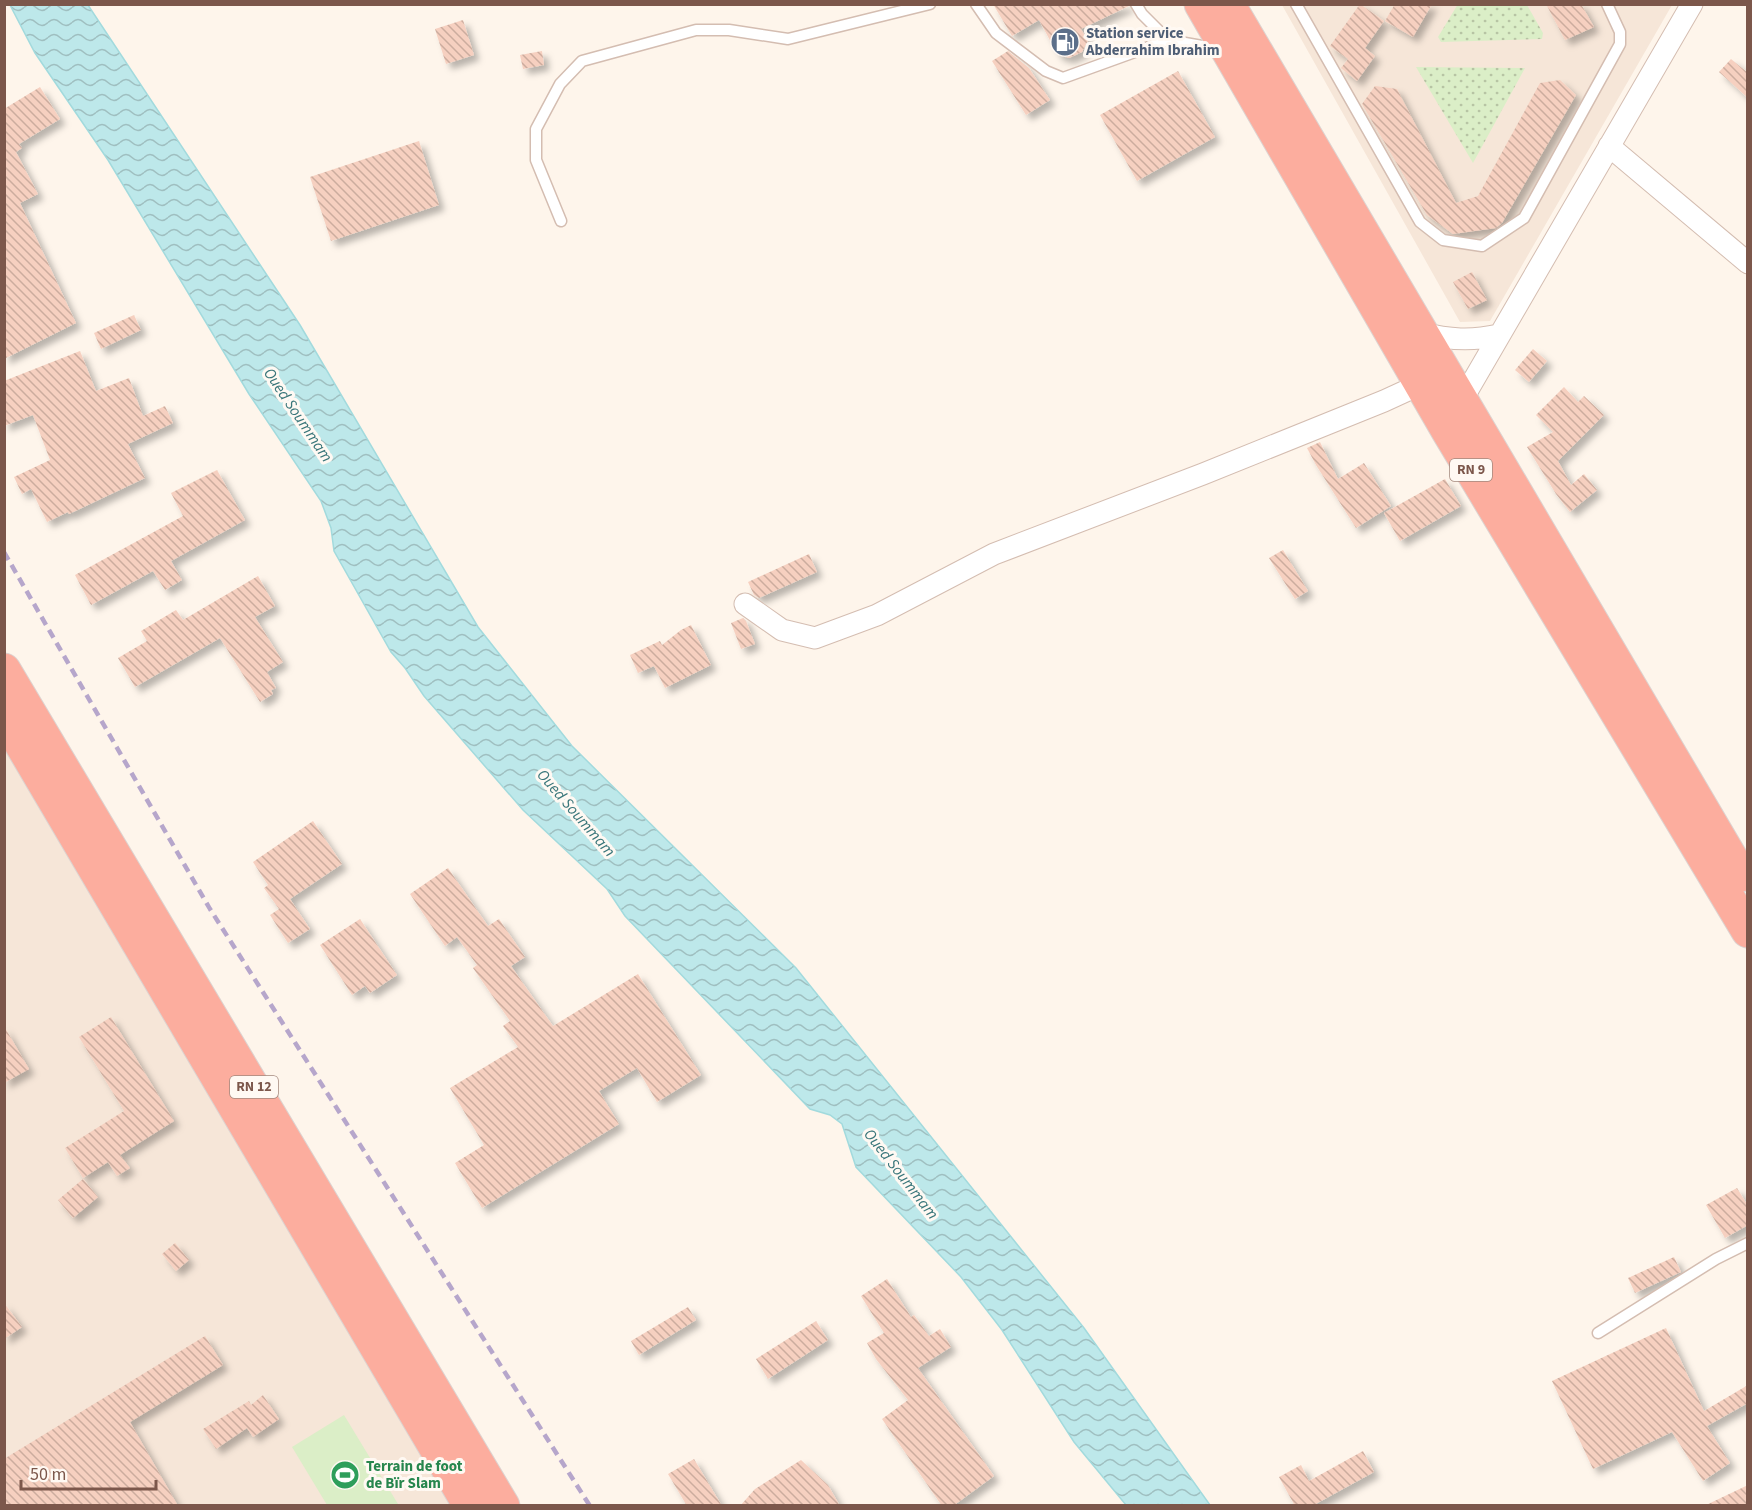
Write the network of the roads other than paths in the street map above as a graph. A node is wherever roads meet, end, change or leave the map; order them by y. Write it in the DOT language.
graph roads {
  1 [pos="930,4"];
  2 [pos="976,4"];
  3 [pos="1136,4"];
  4 [pos="1201,4"];
  5 [pos="1228,4"];
  6 [pos="1296,4"];
  7 [pos="1692,4"];
  8 [pos="1609,5"];
  9 [pos="1168,40"];
  10 [pos="1228,51"];
  11 [pos="1610,146"];
  12 [pos="561,221"];
  13 [pos="1748,263"];
  14 [pos="1422,333"];
  15 [pos="1499,335"];
  16 [pos="1421,384"];
  17 [pos="1462,400"];
  18 [pos="746,604"];
  19 [pos="4,670"];
  20 [pos="4,715"];
  21 [pos="1748,887"];
  22 [pos="1748,932"];
  23 [pos="1748,1243"];
  24 [pos="1598,1334"];
  25 [pos="470,1506"];
  26 [pos="503,1506"];
  1 -- 12 [label="lane"];
  2 -- 9 [label="lane"];
  3 -- 9 [label="lane"];
  4 -- 10 [label="highway, RN 9"];
  5 -- 14 [label="highway, RN 9"];
  6 -- 8 [label="lane"];
  7 -- 11 [label="street"];
  9 -- 10 [label="lane"];
  10 -- 16 [label="highway, RN 9"];
  11 -- 13 [label="street"];
  11 -- 15 [label="street"];
  14 -- 15 [label="street"];
  14 -- 17 [label="highway, RN 9"];
  15 -- 17 [label="street"];
  16 -- 18 [label="street"];
  16 -- 22 [label="highway, RN 9"];
  17 -- 21 [label="highway, RN 9"];
  19 -- 26 [label="highway, RN 12"];
  20 -- 25 [label="highway, RN 12"];
  23 -- 24 [label="lane"];
}
